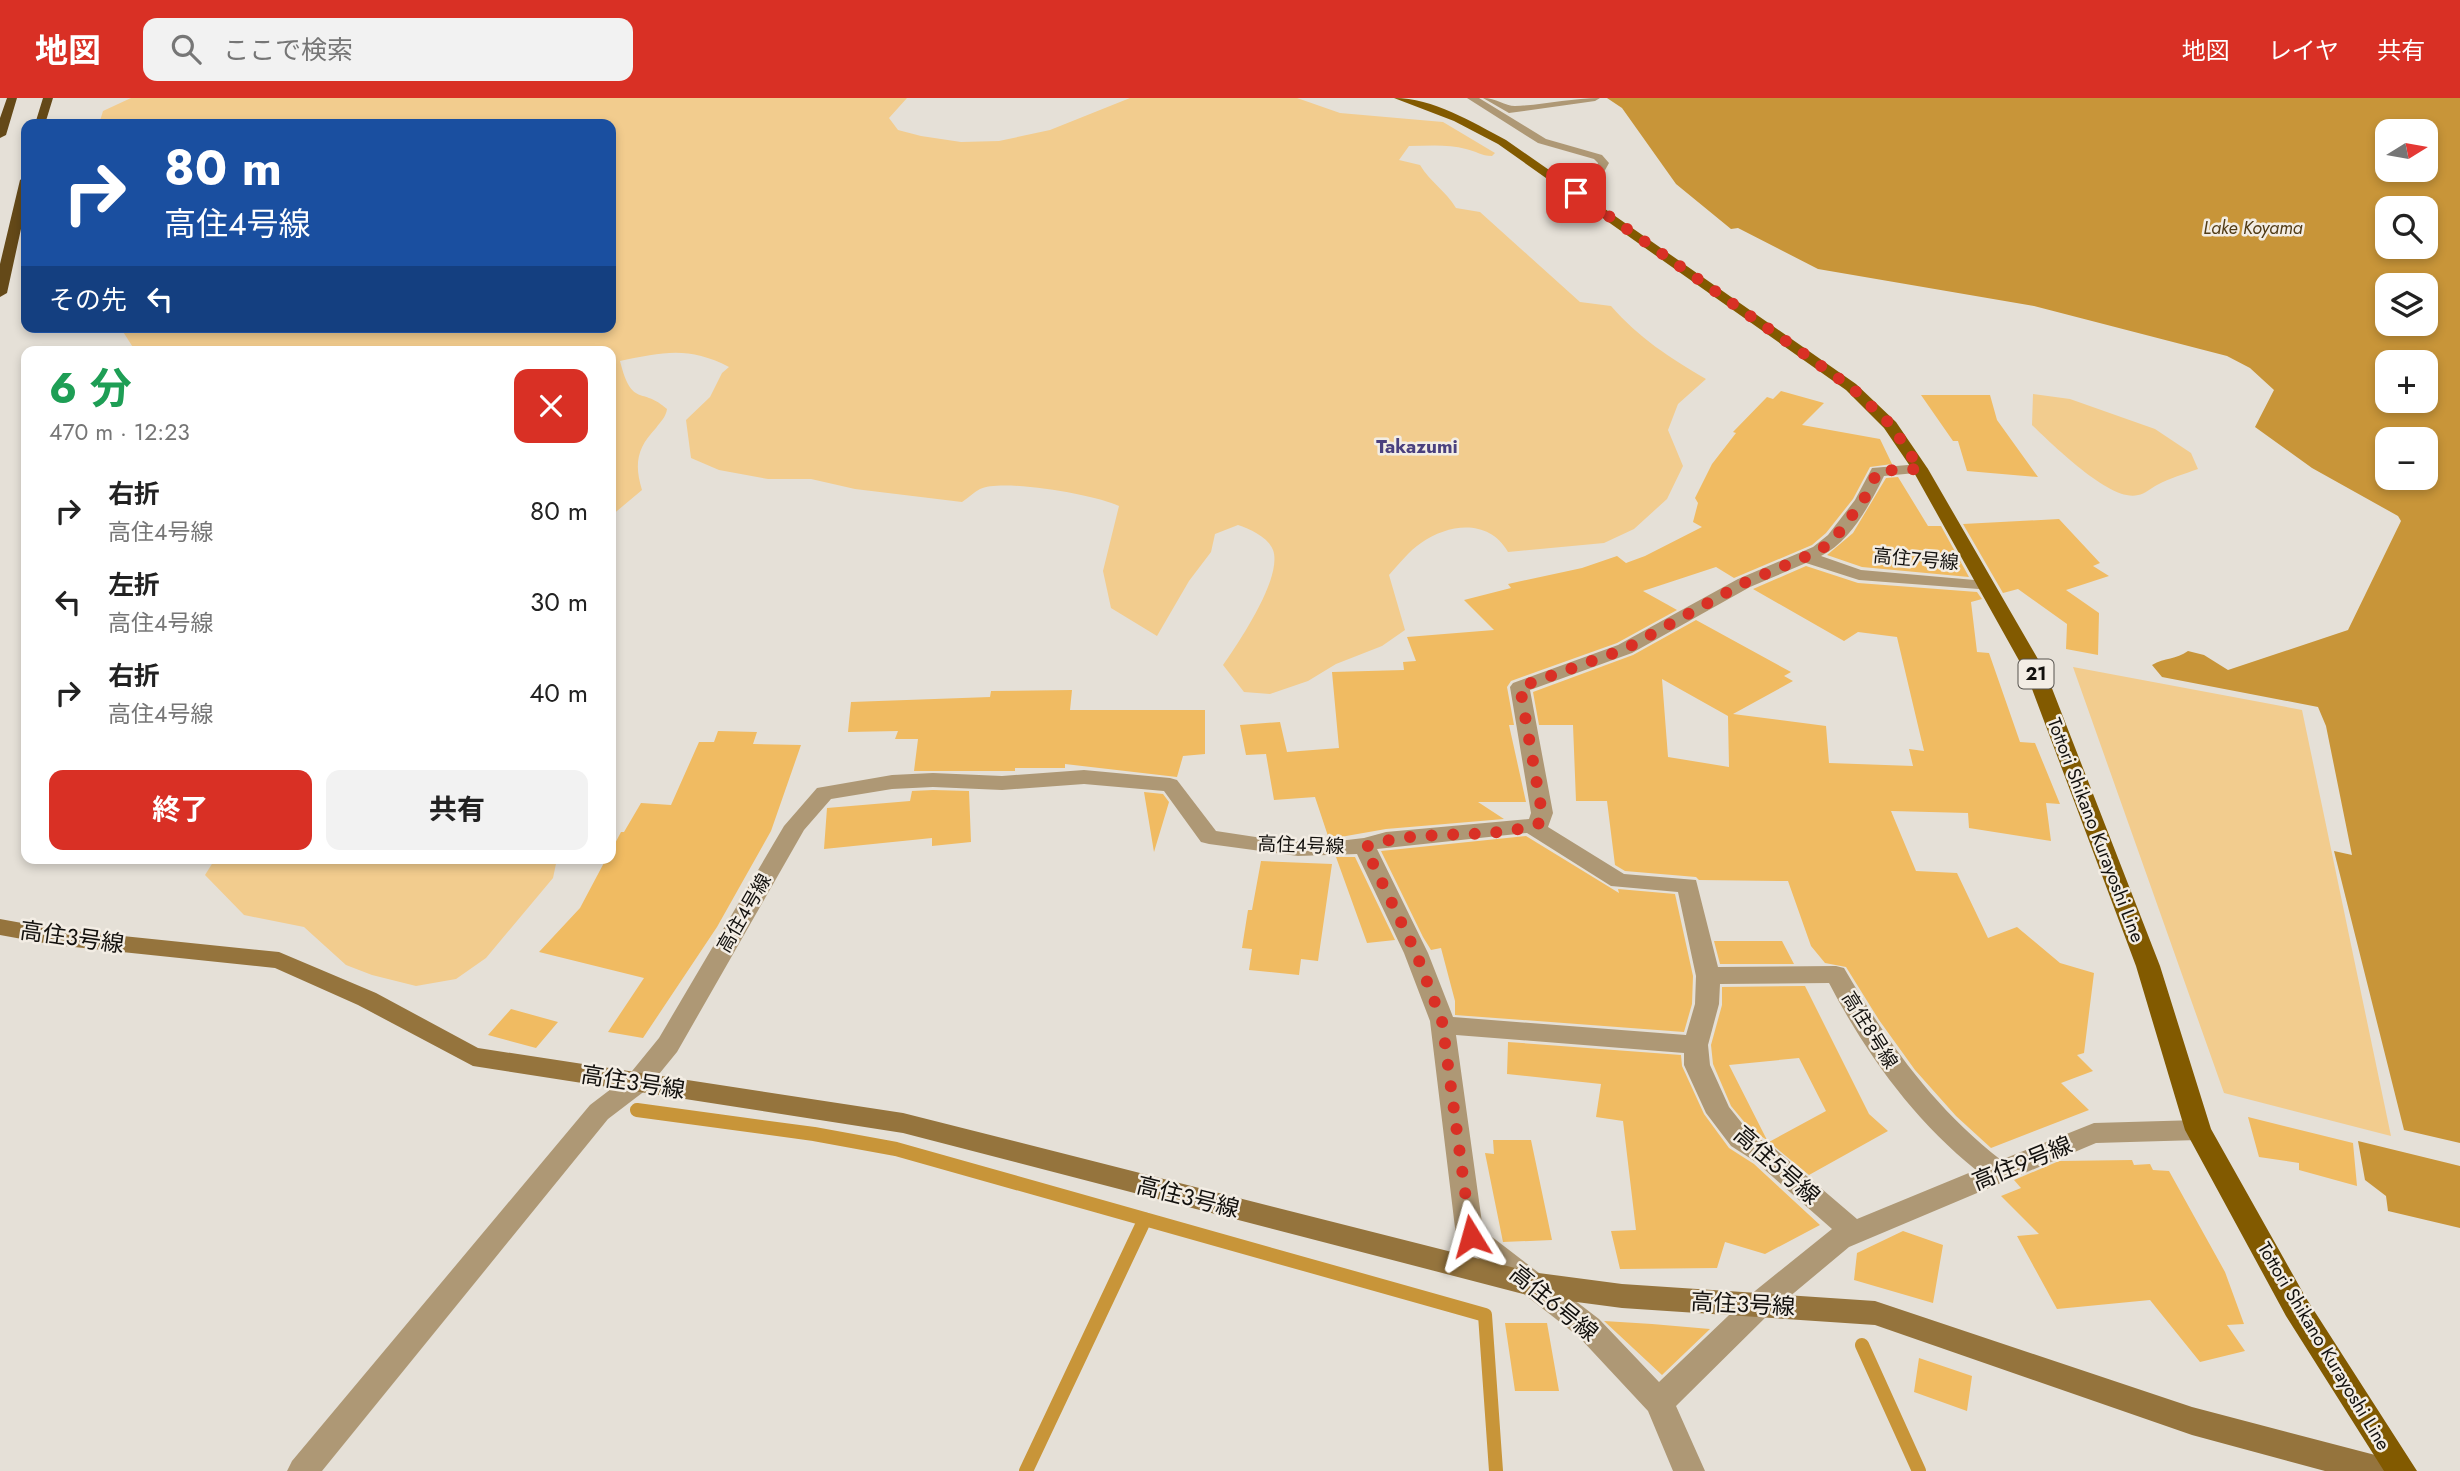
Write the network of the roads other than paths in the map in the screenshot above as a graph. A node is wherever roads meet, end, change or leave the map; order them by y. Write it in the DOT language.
graph roads {
  1 [pos="6,98"];
  2 [pos="12,98"];
  3 [pos="50,98"];
  4 [pos="1399,98"];
  5 [pos="1472,98"];
  6 [pos="1488,98"];
  7 [pos="1595,98"];
  8 [pos="1590,99"];
  9 [pos="4,119"];
  10 [pos="41,119"];
  11 [pos="0,135"];
  12 [pos="1553,177"];
  13 [pos="21,202"];
  14 [pos="0,293"];
  15 [pos="1920,469"];
  16 [pos="1804,556"];
  17 [pos="1986,586"];
  18 [pos="1531,827"];
  19 [pos="1365,847"];
  20 [pos="0,927"];
  21 [pos="1708,976"];
  22 [pos="1443,1024"];
  23 [pos="1696,1045"];
  24 [pos="637,1083"];
  25 [pos="2198,1130"];
  26 [pos="1998,1173"];
  27 [pos="1854,1232"];
  28 [pos="1531,1284"];
  29 [pos="1760,1304"];
  30 [pos="1659,1402"];
  31 [pos="303,1471"];
  32 [pos="1689,1471"];
  33 [pos="2379,1471"];
  34 [pos="2401,1471"];
  1 -- 9 [label="highway"];
  2 -- 9 [label="highway"];
  3 -- 10 [label="highway"];
  4 -- 12 [label="main road, Tottori Shikano Kurayoshi Line / 21"];
  5 -- 12 [label="lane"];
  6 -- 8 [label="street"];
  7 -- 8 [label="street"];
  9 -- 11 [label="highway"];
  12 -- 15 [label="main road, Tottori Shikano Kurayoshi Line / 21"];
  13 -- 14 [label="highway"];
  15 -- 16 [label="street"];
  15 -- 17 [label="main road, Tottori Shikano Kurayoshi Line / 21"];
  16 -- 17 [label="street, 高住7号線"];
  16 -- 18 [label="street"];
  17 -- 25 [label="main road, Tottori Shikano Kurayoshi Line / 21"];
  18 -- 19 [label="street, 高住4号線"];
  18 -- 21 [label="street, 高住5号線"];
  19 -- 22 [label="street, 高住6号線"];
  19 -- 24 [label="street, 高住4号線"];
  20 -- 24 [label="street, 高住3号線"];
  21 -- 23 [label="street, 高住5号線"];
  21 -- 26 [label="street, 高住8号線"];
  22 -- 23 [label="street"];
  22 -- 28 [label="street, 高住6号線"];
  23 -- 27 [label="street, 高住5号線"];
  24 -- 28 [label="street, 高住3号線"];
  24 -- 31 [label="street, 高住4号線"];
  25 -- 26 [label="street, 高住9号線"];
  25 -- 34 [label="main road, Tottori Shikano Kurayoshi Line / 21"];
  26 -- 27 [label="street, 高住9号線"];
  27 -- 29 [label="street"];
  28 -- 29 [label="street, 高住3号線"];
  28 -- 30 [label="street, 高住6号線"];
  29 -- 30 [label="street"];
  29 -- 33 [label="street, 高住3号線"];
  30 -- 32 [label="street, 高住6号線"];
}
